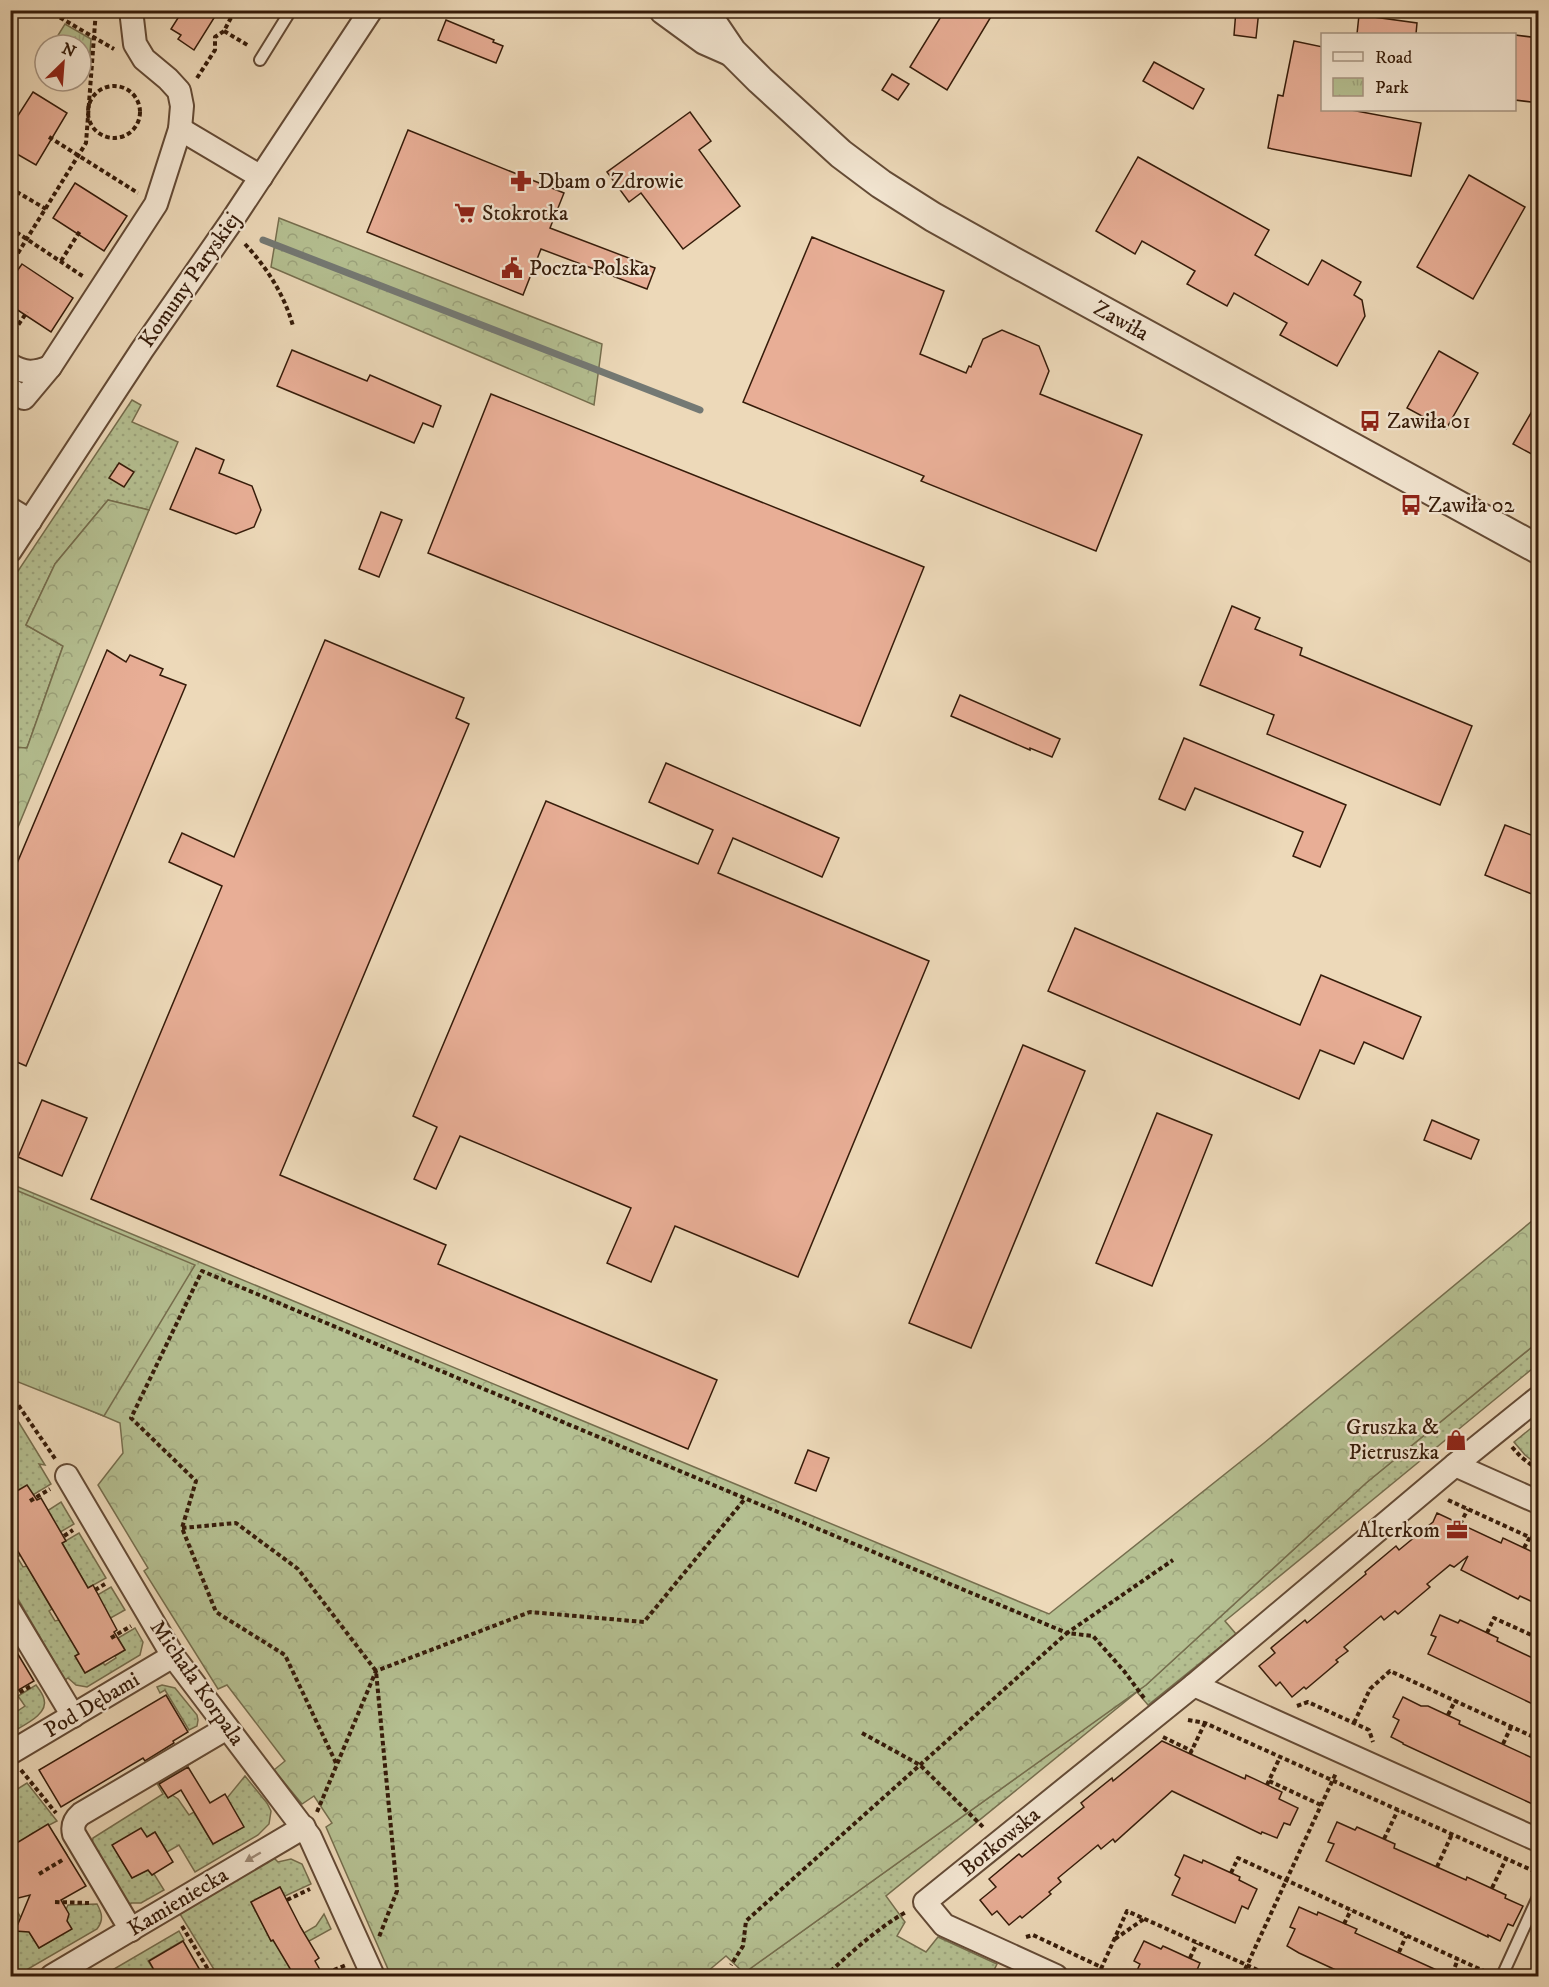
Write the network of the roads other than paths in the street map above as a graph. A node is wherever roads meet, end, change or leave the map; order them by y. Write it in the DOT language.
graph roads {
  1 [pos="131,10"];
  2 [pos="291,10"];
  3 [pos="371,10"];
  4 [pos="664,10"];
  5 [pos="700,10"];
  6 [pos="732,52"];
  7 [pos="262,58"];
  8 [pos="180,129"];
  9 [pos="261,177"];
  10 [pos="10,365"];
  11 [pos="50,367"];
  12 [pos="10,389"];
  13 [pos="10,509"];
  14 [pos="30,521"];
  15 [pos="1539,549"];
  16 [pos="10,551"];
  17 [pos="1539,1398"];
  18 [pos="1455,1465"];
  19 [pos="61,1480"];
  20 [pos="1539,1502"];
  21 [pos="10,1611"];
  22 [pos="173,1656"];
  23 [pos="1194,1685"];
  24 [pos="74,1716"];
  25 [pos="227,1728"];
  26 [pos="13,1759"];
  27 [pos="308,1824"];
  28 [pos="1539,1840"];
  29 [pos="1539,1897"];
  30 [pos="130,1930"];
  31 [pos="52,1977"];
  32 [pos="373,1977"];
  33 [pos="1056,1977"];
  34 [pos="1502,1977"];
  1 -- 8 [label="street"];
  2 -- 7 [label="lane"];
  3 -- 9 [label="street, Komuny Paryskiej"];
  4 -- 6 [label="street, Zawiła"];
  5 -- 6 [label="street, Zawiła"];
  6 -- 15 [label="street, Zawiła"];
  8 -- 9 [label="street"];
  8 -- 11 [label="street"];
  9 -- 14 [label="street, Komuny Paryskiej"];
  10 -- 11 [label="street"];
  11 -- 12 [label="street"];
  13 -- 14 [label="street"];
  14 -- 16 [label="street, Komuny Paryskiej"];
  17 -- 18 [label="street, Borkowska"];
  18 -- 20 [label="street"];
  18 -- 23 [label="street, Borkowska"];
  19 -- 22 [label="street, Michała Korpala"];
  21 -- 24 [label="street"];
  22 -- 24 [label="street, Pod Dębami"];
  22 -- 25 [label="street, Michała Korpala"];
  23 -- 28 [label="street"];
  23 -- 33 [label="street, Borkowska"];
  24 -- 26 [label="street, Pod Dębami"];
  25 -- 27 [label="street, Michała Korpala"];
  25 -- 30 [label="street"];
  27 -- 30 [label="street, Kamieniecka, one-way"];
  27 -- 32 [label="street, Michała Korpala"];
  29 -- 34 [label="lane"];
  30 -- 31 [label="street, Kamieniecka"];
}
